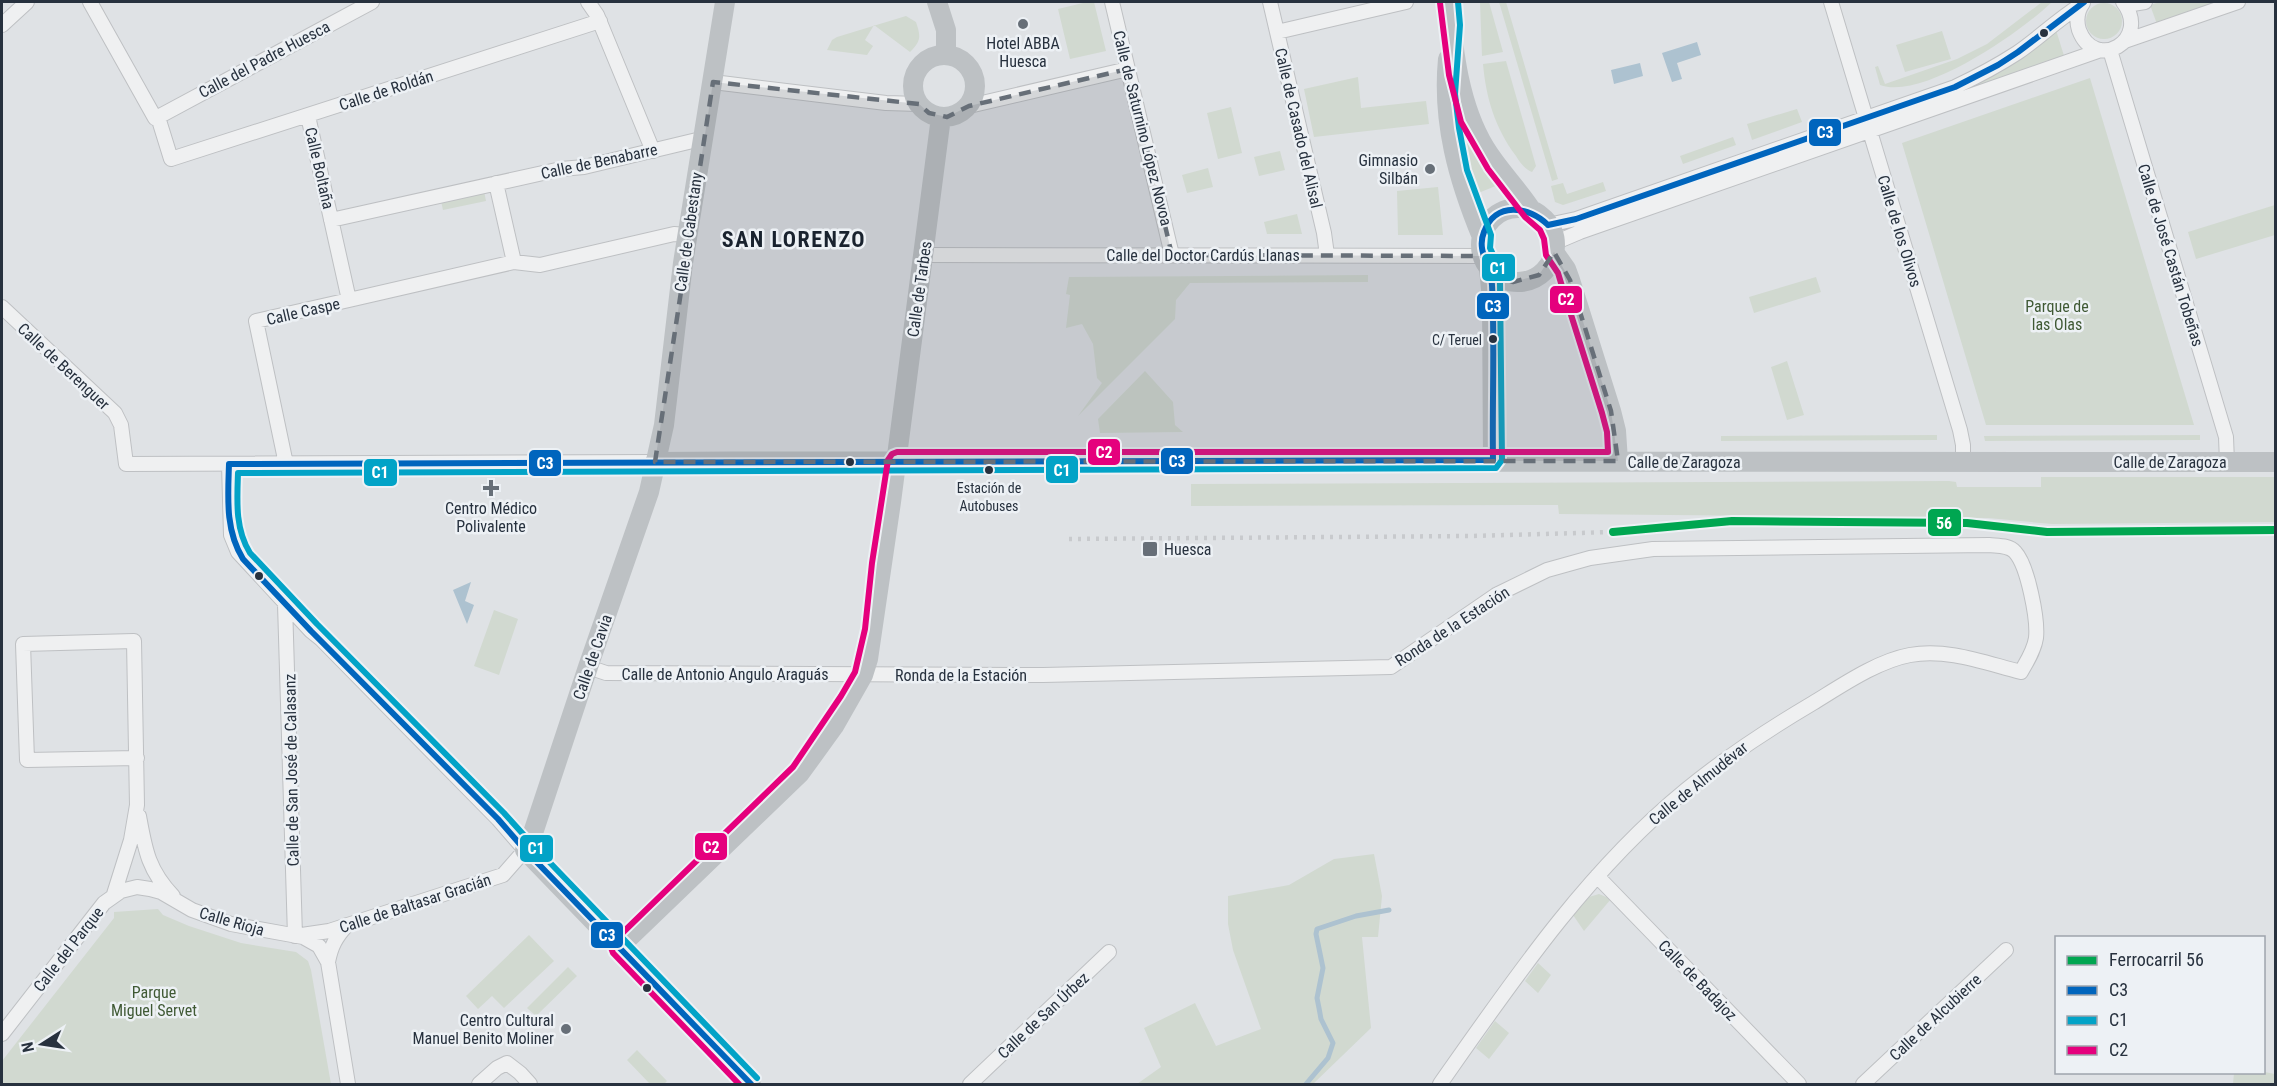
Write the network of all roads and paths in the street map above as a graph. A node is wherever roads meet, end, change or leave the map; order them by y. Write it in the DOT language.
graph roads {
  1 [pos="27,2"];
  2 [pos="90,2"];
  3 [pos="372,2"];
  4 [pos="588,2"];
  5 [pos="725,2"];
  6 [pos="936,2"];
  7 [pos="1112,2"];
  8 [pos="1270,2"];
  9 [pos="1406,2"];
  10 [pos="1449,2"];
  11 [pos="1831,2"];
  12 [pos="2145,2"];
  13 [pos="2238,2"];
  14 [pos="2083,3"];
  15 [pos="2125,3"];
  16 [pos="600,21"];
  17 [pos="2,25"];
  18 [pos="1451,25"];
  19 [pos="1277,32"];
  20 [pos="2125,41"];
  21 [pos="2105,50"];
  22 [pos="946,55"];
  23 [pos="1128,69"];
  24 [pos="713,82"];
  25 [pos="919,104"];
  26 [pos="969,106"];
  27 [pos="308,116"];
  28 [pos="158,117"];
  29 [pos="941,117"];
  30 [pos="1868,124"];
  31 [pos="701,139"];
  32 [pos="653,151"];
  33 [pos="496,183"];
  34 [pos="1532,211"];
  35 [pos="331,220"];
  36 [pos="687,235"];
  37 [pos="1552,240"];
  38 [pos="1484,254"];
  39 [pos="924,255"];
  40 [pos="1172,255"];
  41 [pos="1327,255"];
  42 [pos="514,262"];
  43 [pos="349,300"];
  44 [pos="2,307"];
  45 [pos="1493,460"];
  46 [pos="897,461"];
  47 [pos="1618,461"];
  48 [pos="655,462"];
  49 [pos="1963,462"];
  50 [pos="2227,462"];
  51 [pos="2276,462"];
  52 [pos="126,464"];
  53 [pos="229,464"];
  54 [pos="286,464"];
  55 [pos="285,604"];
  56 [pos="588,666"];
  57 [pos="2021,672"];
  58 [pos="863,675"];
  59 [pos="137,758"];
  60 [pos="137,805"];
  61 [pos="525,850"];
  62 [pos="1597,876"];
  63 [pos="137,887"];
  64 [pos="114,894"];
  65 [pos="178,901"];
  66 [pos="347,925"];
  67 [pos="295,936"];
  68 [pos="619,947"];
  69 [pos="2006,950"];
  70 [pos="1109,952"];
  71 [pos="328,962"];
  72 [pos="2,1034"];
  73 [pos="978,1082"];
  74 [pos="348,1084"];
  75 [pos="479,1084"];
  76 [pos="530,1084"];
  77 [pos="751,1084"];
  78 [pos="1440,1084"];
  79 [pos="1798,1084"];
  80 [pos="1863,1084"];
  1 -- 17 [label="street"];
  2 -- 28 [label="street"];
  3 -- 28 [label="street, Calle del Padre Huesca"];
  4 -- 16 [label="street"];
  5 -- 24 [label="main road, Calle de Cabestany"];
  6 -- 22 [label="main road"];
  7 -- 23 [label="street, Calle de Saturnino López Novoa"];
  8 -- 19 [label="street, Calle de Casado del Alisal"];
  9 -- 19 [label="street"];
  10 -- 18 [label="main road"];
  11 -- 30 [label="street, Calle de los Olivos"];
  12 -- 15 [label="street"];
  13 -- 20 [label="street"];
  14 -- 21 [label="street"];
  14 -- 30 [label="street"];
  15 -- 20 [label="street"];
  16 -- 27 [label="street, Calle de Roldán"];
  16 -- 32 [label="street"];
  18 -- 34 [label="main road"];
  18 -- 38 [label="main road"];
  19 -- 41 [label="street, Calle de Casado del Alisal"];
  20 -- 21 [label="street"];
  21 -- 30 [label="street"];
  21 -- 50 [label="street, Calle de José Castán Tobeñas"];
  22 -- 25 [label="main road"];
  22 -- 26 [label="main road"];
  23 -- 26 [label="street"];
  23 -- 40 [label="street, Calle de Saturnino López Novoa"];
  24 -- 25 [label="street"];
  24 -- 31 [label="main road, Calle de Cabestany"];
  25 -- 29 [label="main road"];
  26 -- 29 [label="main road"];
  27 -- 28 [label="street, Calle de Roldán"];
  27 -- 35 [label="street, Calle Boltaña"];
  29 -- 39 [label="main road, Calle de Tarbes"];
  30 -- 37 [label="street"];
  30 -- 49 [label="street, Calle de los Olivos"];
  31 -- 32 [label="street, Calle de Benabarre"];
  31 -- 36 [label="main road, Calle de Cabestany"];
  32 -- 33 [label="street, Calle de Benabarre"];
  33 -- 35 [label="street, Calle de Benabarre"];
  33 -- 42 [label="street"];
  34 -- 37 [label="main road"];
  34 -- 38 [label="main road"];
  35 -- 43 [label="street, Calle Boltaña"];
  36 -- 42 [label="street, Calle Caspe"];
  36 -- 48 [label="main road, Calle de Cabestany"];
  37 -- 38 [label="main road"];
  37 -- 47 [label="main road"];
  38 -- 41 [label="street, Calle del Doctor Cardús Llanas"];
  38 -- 45 [label="main road"];
  39 -- 40 [label="street, Calle del Doctor Cardús Llanas"];
  39 -- 46 [label="main road, Calle de Tarbes"];
  40 -- 41 [label="street, Calle del Doctor Cardús Llanas"];
  42 -- 43 [label="street, Calle Caspe"];
  43 -- 54 [label="street, Calle Caspe"];
  44 -- 52 [label="street, Calle de Berenguer"];
  45 -- 46 [label="main road, Calle de Zaragoza"];
  45 -- 47 [label="main road, Calle de Zaragoza"];
  46 -- 48 [label="main road, Calle de Zaragoza"];
  46 -- 58 [label="main road, Calle de Tarbes"];
  47 -- 49 [label="main road, Calle de Zaragoza"];
  48 -- 54 [label="street, Calle de Zaragoza"];
  48 -- 56 [label="main road, Calle de Cavia"];
  49 -- 50 [label="main road, Calle de Zaragoza"];
  50 -- 51 [label="main road, Calle de Zaragoza"];
  52 -- 53 [label="street, Calle de Zaragoza"];
  53 -- 54 [label="street, Calle de Zaragoza"];
  53 -- 55 [label="street"];
  55 -- 61 [label="street"];
  55 -- 67 [label="street, Calle de San José de Calasanz"];
  56 -- 58 [label="street, Calle de Antonio Angulo Araguás"];
  56 -- 61 [label="main road, Calle de Cavia"];
  57 -- 58 [label="street, Ronda de la Estación"];
  57 -- 62 [label="street, Calle de Almudévar"];
  58 -- 68 [label="main road, Calle de Tarbes"];
  59 -- 59 [label="street, Calle del Parque"];
  59 -- 60 [label="street, Calle del Parque"];
  60 -- 64 [label="street, Calle del Parque"];
  60 -- 65 [label="street, Calle del Parque"];
  61 -- 66 [label="street, Calle de Baltasar Gracián"];
  61 -- 68 [label="main road"];
  62 -- 78 [label="street, Calle de Almudévar"];
  62 -- 79 [label="street, Calle de Badajoz"];
  63 -- 64 [label="street, Calle del Parque"];
  63 -- 65 [label="street, Calle Rioja"];
  64 -- 72 [label="street, Calle del Parque"];
  65 -- 67 [label="street, Calle Rioja"];
  66 -- 67 [label="street, Calle de Baltasar Gracián"];
  66 -- 71 [label="street"];
  67 -- 71 [label="street"];
  68 -- 77 [label="main road"];
  69 -- 80 [label="street, Calle de Alcubierre"];
  70 -- 73 [label="street, Calle de San Úrbez"];
  71 -- 74 [label="street"];
  75 -- 76 [label="street"];
}
